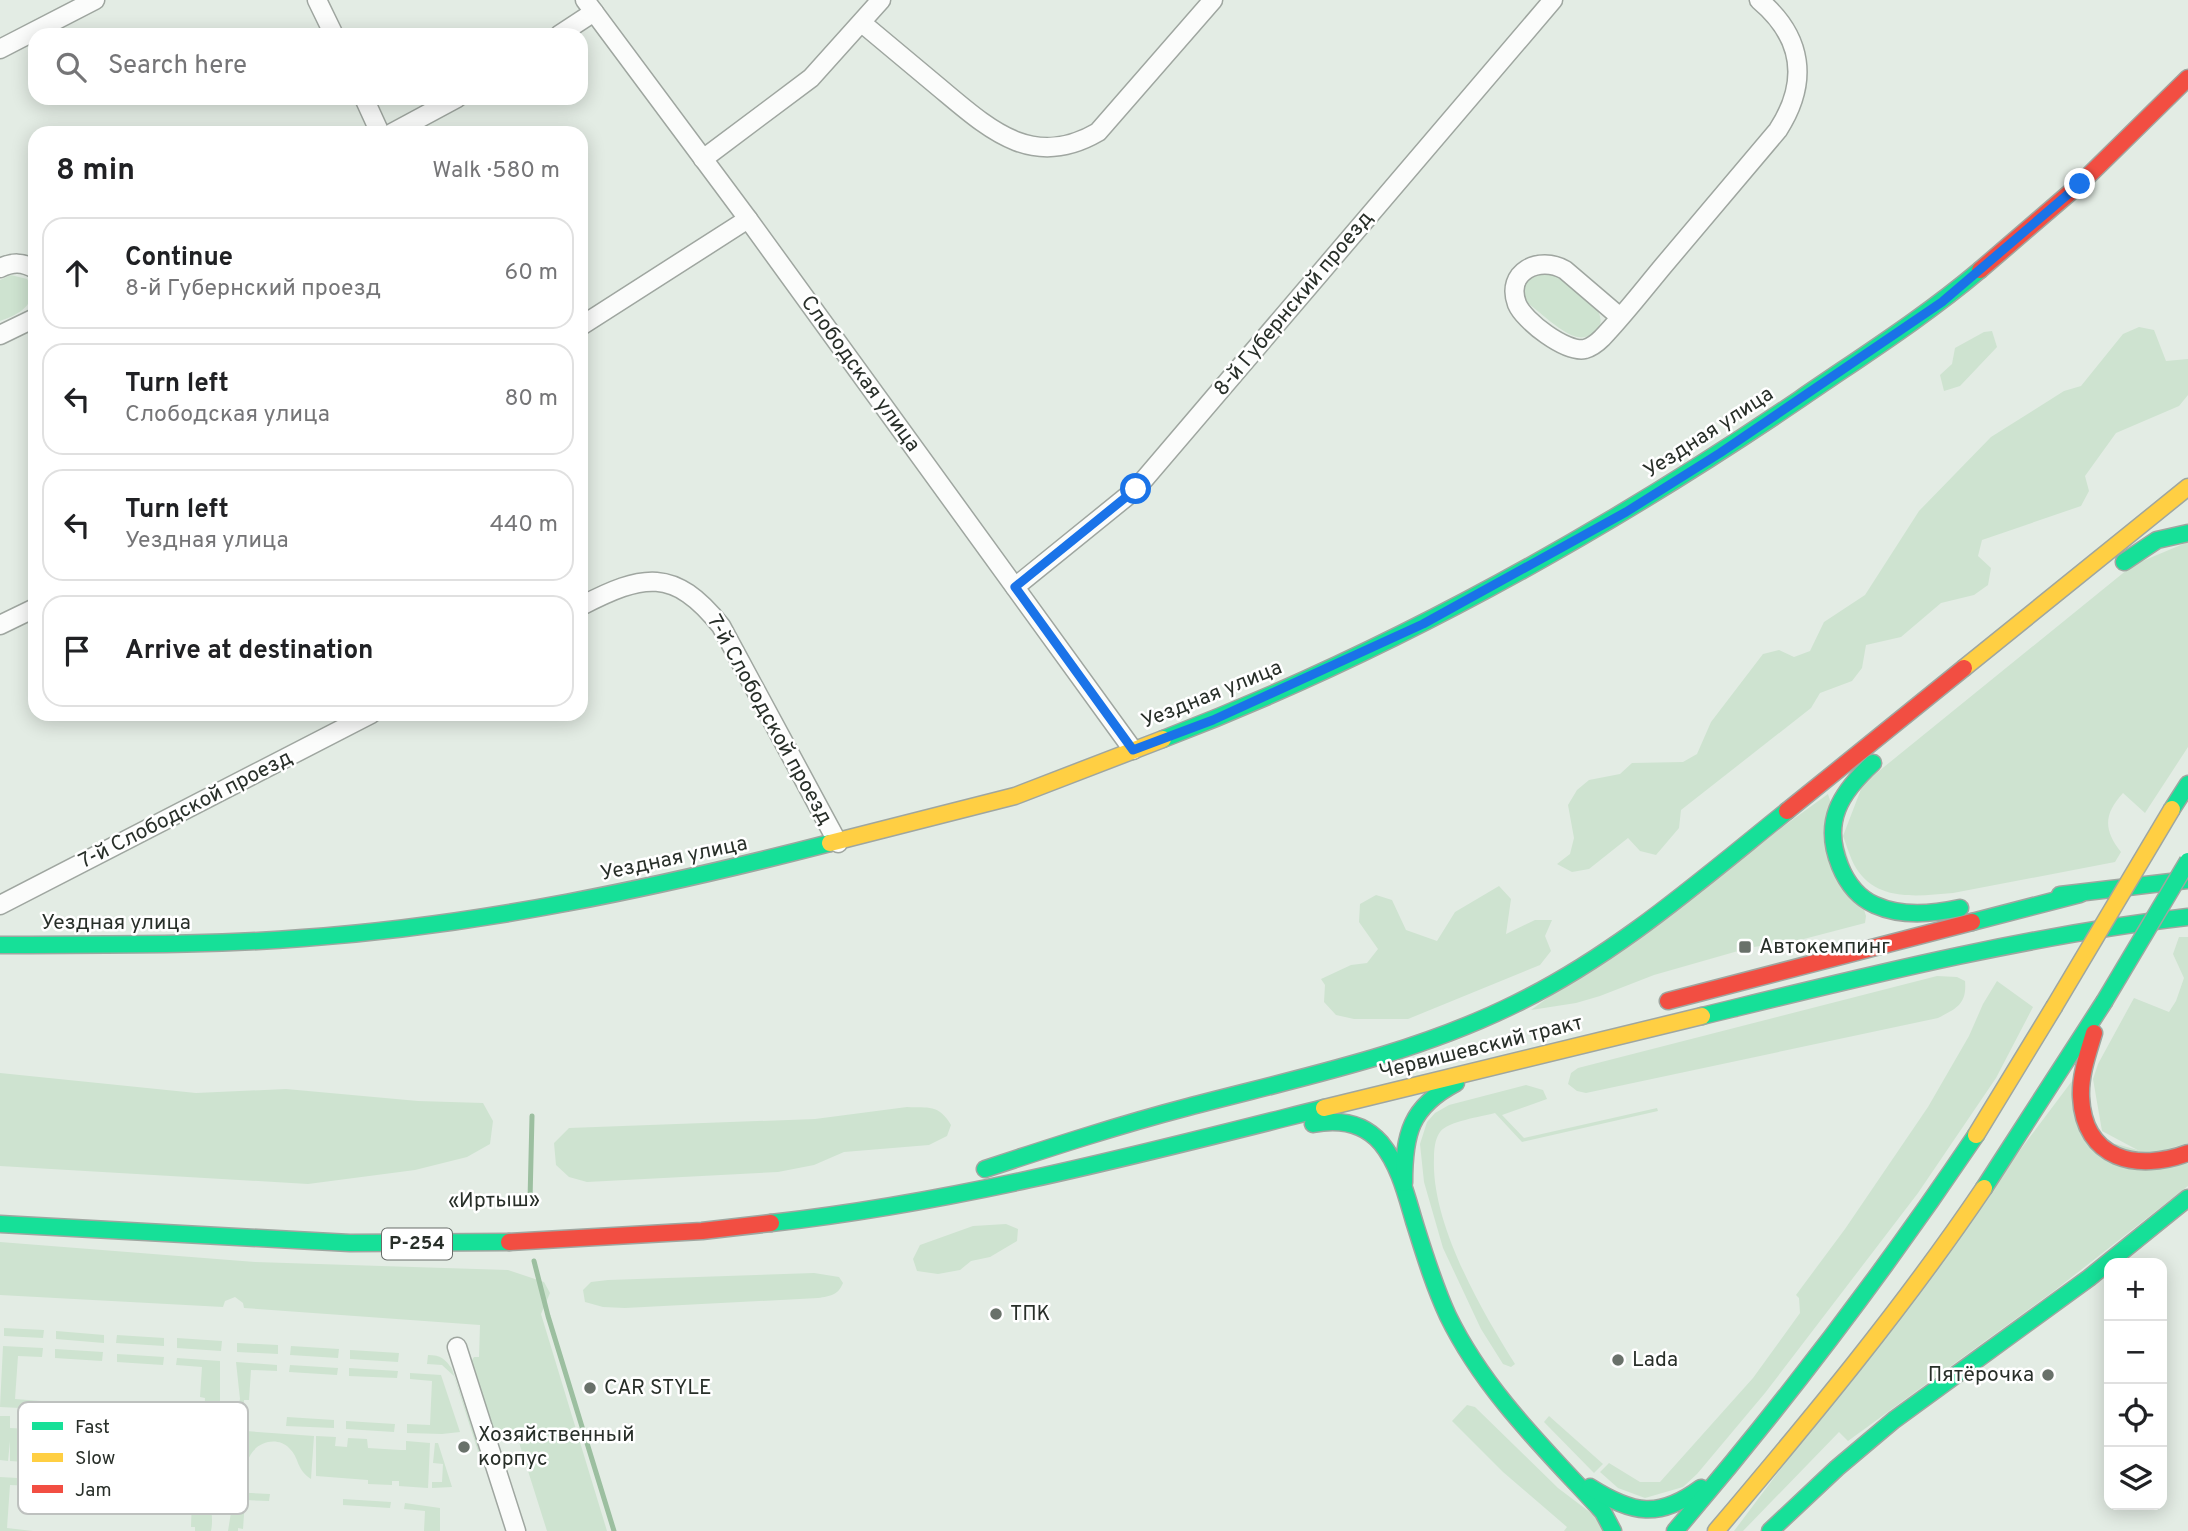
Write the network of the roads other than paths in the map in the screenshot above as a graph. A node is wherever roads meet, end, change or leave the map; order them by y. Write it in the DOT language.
graph roads {
  1 [pos="95,0"];
  2 [pos="317,0"];
  3 [pos="881,0"];
  4 [pos="1213,0"];
  5 [pos="1553,0"];
  6 [pos="1759,0"];
  7 [pos="589,6"];
  8 [pos="862,23"];
  9 [pos="41,28"];
  10 [pos="331,28"];
  11 [pos="566,28"];
  12 [pos="28,35"];
  13 [pos="0,49"];
  14 [pos="2188,78"];
  15 [pos="366,105"];
  16 [pos="444,105"];
  17 [pos="377,126"];
  18 [pos="405,126"];
  19 [pos="703,159"];
  20 [pos="748,219"];
  21 [pos="28,265"];
  22 [pos="0,268"];
  23 [pos="1620,317"];
  24 [pos="28,321"];
  25 [pos="588,322"];
  26 [pos="0,335"];
  27 [pos="2188,487"];
  28 [pos="2188,533"];
  29 [pos="2112,572"];
  30 [pos="1015,587"];
  31 [pos="588,602"];
  32 [pos="28,611"];
  33 [pos="0,625"];
  34 [pos="357,721"];
  35 [pos="1133,750"];
  36 [pos="1890,750"];
  37 [pos="2188,784"];
  38 [pos="838,843"];
  39 [pos="2188,861"];
  40 [pos="2188,880"];
  41 [pos="2080,894"];
  42 [pos="0,905"];
  43 [pos="2188,917"];
  44 [pos="0,945"];
  45 [pos="2104,1002"];
  46 [pos="1647,1007"];
  47 [pos="1506,1063"];
  48 [pos="1314,1091"];
  49 [pos="2188,1153"];
  50 [pos="985,1169"];
  51 [pos="967,1173"];
  52 [pos="1404,1188"];
  53 [pos="2188,1198"];
  54 [pos="920,1202"];
  55 [pos="0,1224"];
  56 [pos="457,1347"];
  57 [pos="1738,1458"];
  58 [pos="1563,1467"];
  59 [pos="516,1531"];
  60 [pos="1613,1531"];
  61 [pos="1675,1531"];
  62 [pos="1716,1531"];
  63 [pos="1770,1531"];
  1 -- 9 [label="street"];
  2 -- 10 [label="street"];
  3 -- 8 [label="street"];
  4 -- 8 [label="street"];
  5 -- 30 [label="street, 8-й Губернский проезд"];
  6 -- 23 [label="street"];
  7 -- 11 [label="street"];
  7 -- 19 [label="street, Слободская улица"];
  8 -- 19 [label="street"];
  12 -- 13 [label="street"];
  14 -- 35 [label="main road, Уездная улица"];
  15 -- 17 [label="street"];
  16 -- 18 [label="street"];
  19 -- 20 [label="street, Слободская улица"];
  20 -- 25 [label="street"];
  20 -- 30 [label="street, Слободская улица"];
  21 -- 22 [label="street"];
  23 -- 23 [label="street"];
  24 -- 26 [label="street"];
  27 -- 50 [label="main road"];
  28 -- 29 [label="main road"];
  30 -- 35 [label="street, Слободская улица"];
  31 -- 38 [label="street, 7-й Слободской проезд"];
  32 -- 33 [label="street"];
  34 -- 42 [label="street, 7-й Слободской проезд"];
  35 -- 38 [label="main road, Уездная улица"];
  36 -- 41 [label="main road"];
  37 -- 57 [label="main road, bridge"];
  38 -- 44 [label="main road, Уездная улица"];
  39 -- 45 [label="main road, bridge"];
  40 -- 41 [label="main road"];
  41 -- 46 [label="main road"];
  43 -- 47 [label="main road, Червишевский тракт"];
  45 -- 49 [label="main road"];
  45 -- 62 [label="main road"];
  47 -- 52 [label="main road"];
  47 -- 54 [label="main road, Червишевский тракт"];
  48 -- 50 [label="main road"];
  50 -- 51 [label="main road"];
  52 -- 54 [label="main road"];
  52 -- 58 [label="main road"];
  53 -- 63 [label="main road"];
  54 -- 55 [label="main road, «Иртыш» / Р-254"];
  56 -- 59 [label="street"];
  57 -- 58 [label="main road"];
  57 -- 61 [label="main road"];
  58 -- 60 [label="main road"];
}
